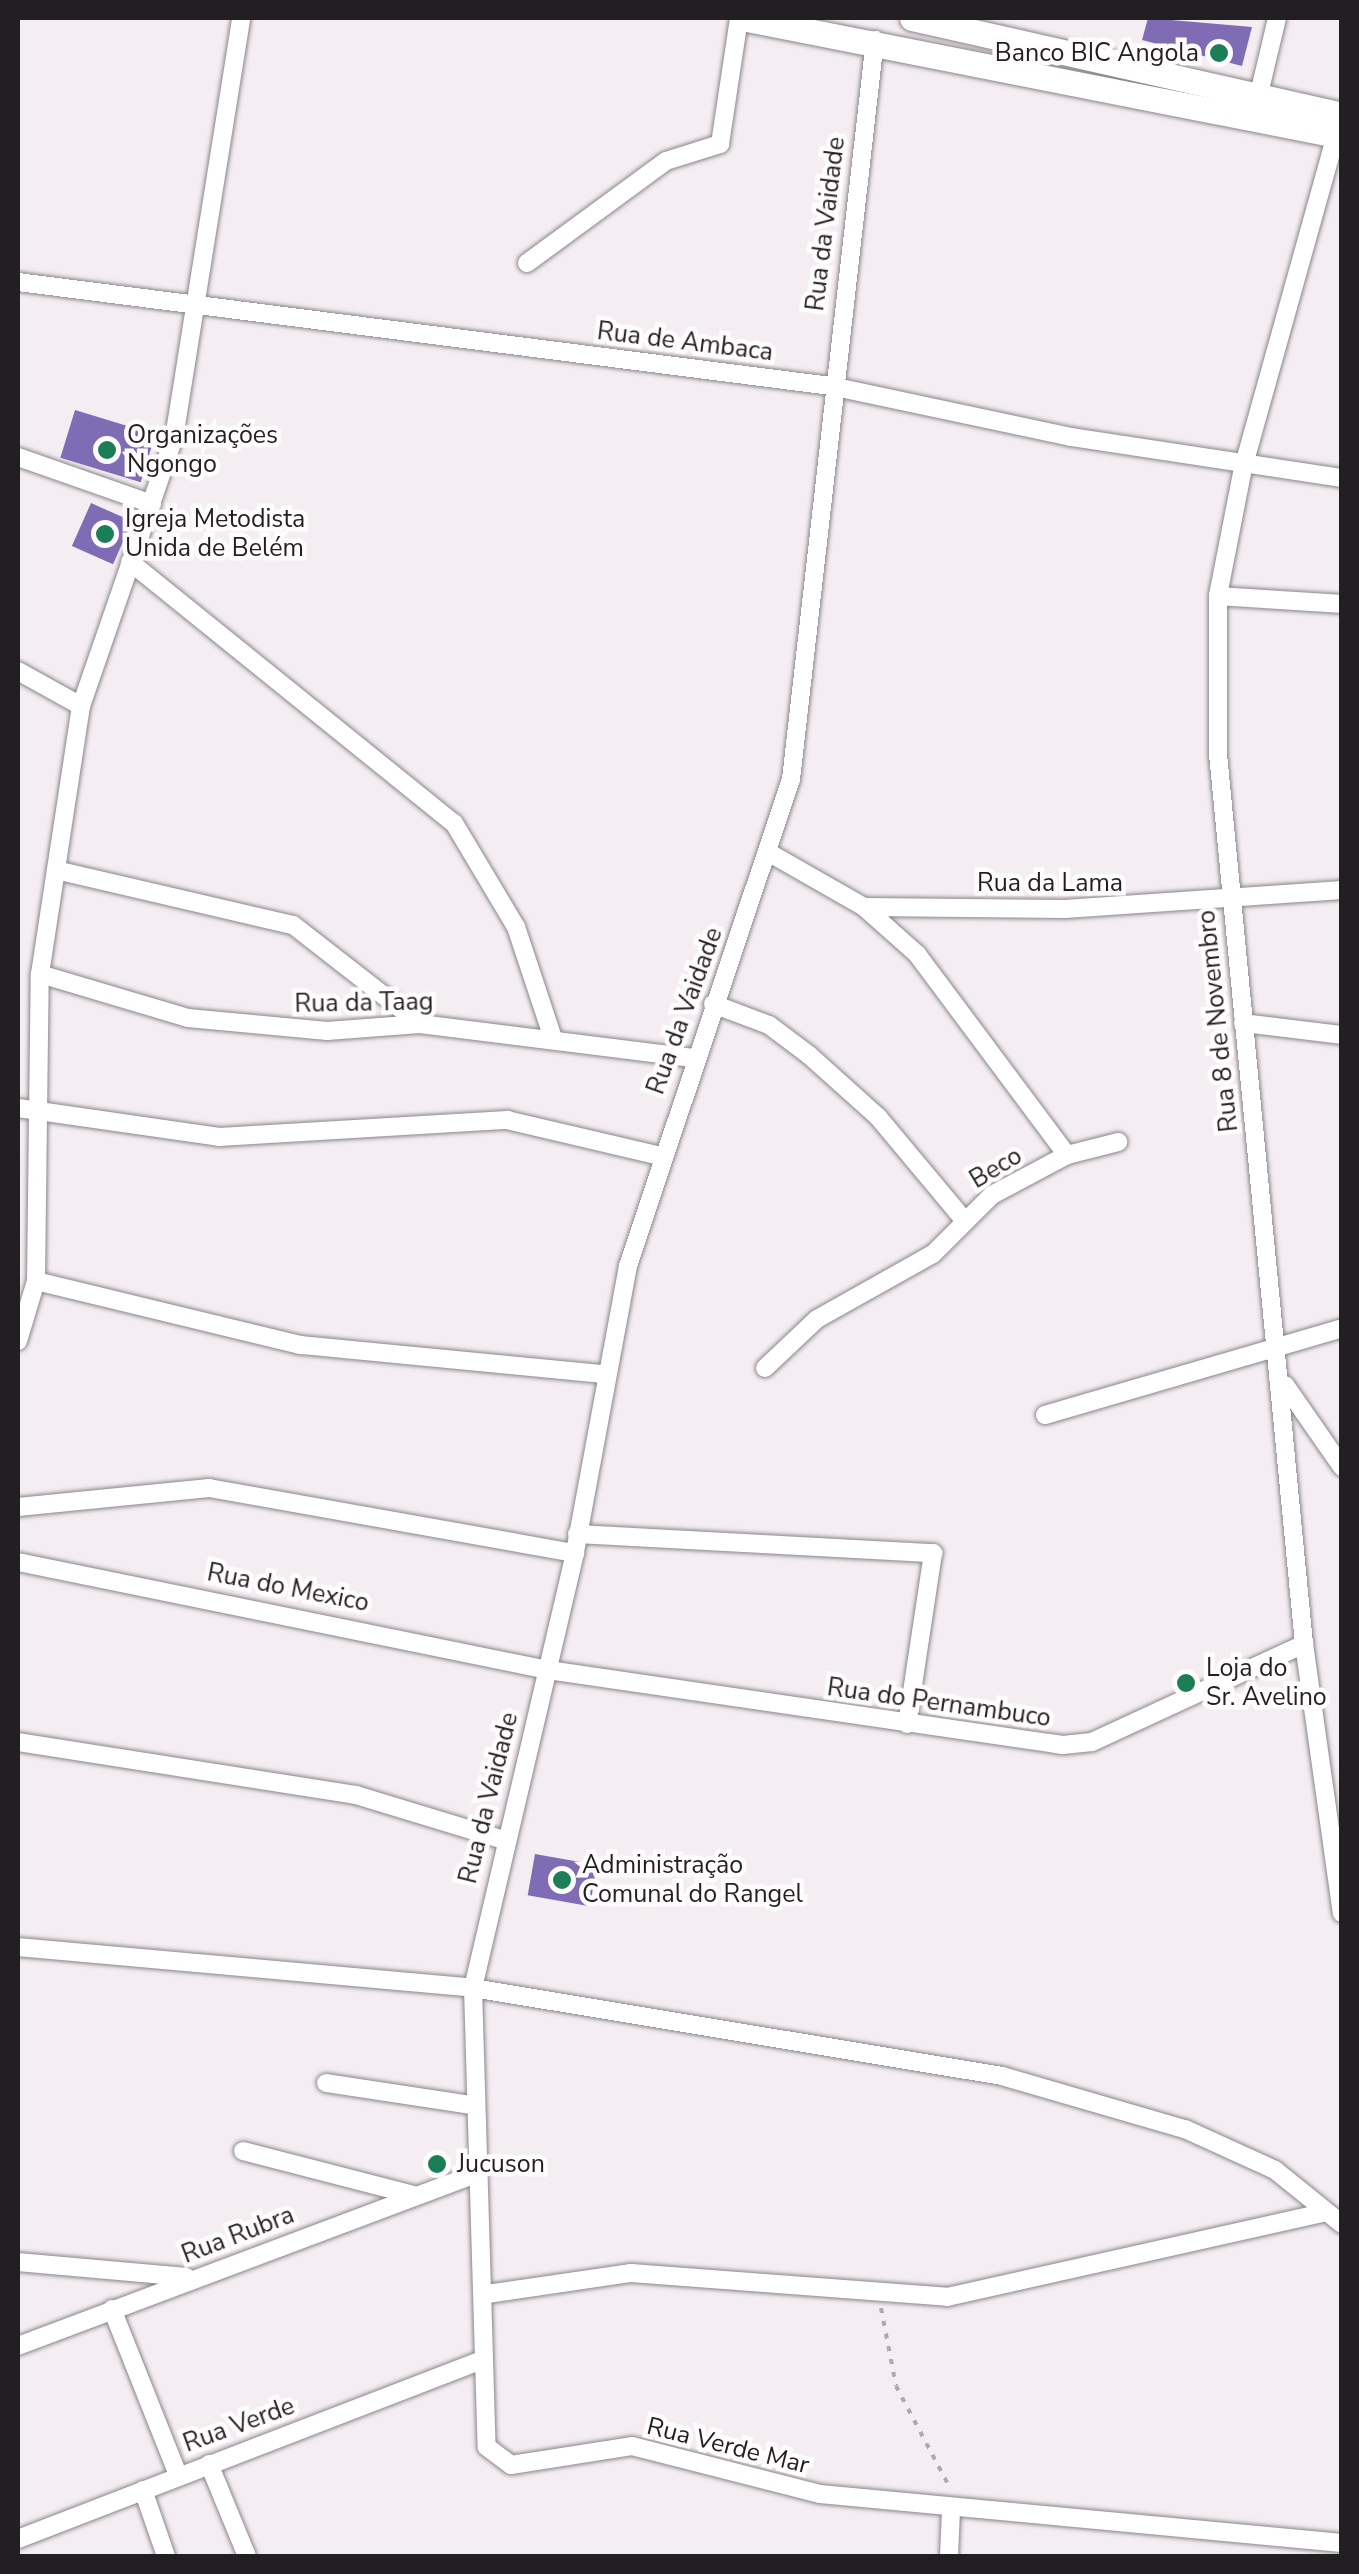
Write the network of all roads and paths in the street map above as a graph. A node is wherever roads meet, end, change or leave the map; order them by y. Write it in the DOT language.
graph roads {
  1 [pos="242,18"];
  2 [pos="741,18"];
  3 [pos="912,18"];
  4 [pos="1277,18"];
  5 [pos="875,40"];
  6 [pos="1258,98"];
  7 [pos="1340,128"];
  8 [pos="527,264"];
  9 [pos="18,282"];
  10 [pos="195,304"];
  11 [pos="831,386"];
  12 [pos="18,457"];
  13 [pos="1243,468"];
  14 [pos="1342,478"];
  15 [pos="152,504"];
  16 [pos="130,562"];
  17 [pos="1218,596"];
  18 [pos="1342,604"];
  19 [pos="18,671"];
  20 [pos="80,706"];
  21 [pos="772,855"];
  22 [pos="56,870"];
  23 [pos="1342,890"];
  24 [pos="1230,903"];
  25 [pos="864,907"];
  26 [pos="40,974"];
  27 [pos="713,1004"];
  28 [pos="1243,1023"];
  29 [pos="420,1024"];
  30 [pos="1342,1035"];
  31 [pos="553,1038"];
  32 [pos="693,1058"];
  33 [pos="26,1110"];
  34 [pos="1118,1142"];
  35 [pos="1067,1155"];
  36 [pos="661,1156"];
  37 [pos="964,1220"];
  38 [pos="36,1280"];
  39 [pos="1342,1328"];
  40 [pos="18,1341"];
  41 [pos="1280,1346"];
  42 [pos="765,1368"];
  43 [pos="603,1374"];
  44 [pos="1284,1384"];
  45 [pos="1045,1415"];
  46 [pos="1342,1467"];
  47 [pos="18,1507"];
  48 [pos="576,1544"];
  49 [pos="18,1562"];
  50 [pos="1304,1644"];
  51 [pos="548,1670"];
  52 [pos="907,1724"];
  53 [pos="18,1742"];
  54 [pos="502,1838"];
  55 [pos="1342,1913"];
  56 [pos="18,1947"];
  57 [pos="473,1988"];
  58 [pos="326,2083"];
  59 [pos="471,2105"];
  60 [pos="243,2150"];
  61 [pos="476,2174"];
  62 [pos="414,2196"];
  63 [pos="1324,2213"];
  64 [pos="1342,2224"];
  65 [pos="18,2262"];
  66 [pos="195,2278"];
  67 [pos="487,2294"];
  68 [pos="880,2298"];
  69 [pos="112,2309"];
  70 [pos="18,2346"];
  71 [pos="480,2362"];
  72 [pos="495,2461"];
  73 [pos="210,2464"];
  74 [pos="178,2475"];
  75 [pos="143,2490"];
  76 [pos="951,2510"];
  77 [pos="18,2540"];
  78 [pos="1342,2542"];
  79 [pos="166,2556"];
  80 [pos="247,2556"];
  81 [pos="949,2556"];
  1 -- 10 [label="street"];
  2 -- 5 [label="main road"];
  2 -- 8 [label="street"];
  3 -- 6 [label="main road"];
  4 -- 6 [label="street"];
  5 -- 7 [label="main road"];
  5 -- 11 [label="street, Rua da Vaidade"];
  6 -- 7 [label="main road"];
  7 -- 13 [label="street, Rua 8 de Novembro"];
  9 -- 10 [label="street, Rua de Ambaca"];
  10 -- 11 [label="street, Rua de Ambaca"];
  10 -- 15 [label="street"];
  11 -- 13 [label="street, Rua de Ambaca"];
  11 -- 21 [label="street, Rua da Vaidade"];
  12 -- 15 [label="street"];
  13 -- 14 [label="street, Rua de Ambaca"];
  13 -- 17 [label="street, Rua 8 de Novembro"];
  15 -- 16 [label="street"];
  16 -- 20 [label="street"];
  16 -- 31 [label="street"];
  17 -- 18 [label="street"];
  17 -- 24 [label="street, Rua 8 de Novembro"];
  19 -- 20 [label="street"];
  20 -- 22 [label="street"];
  21 -- 25 [label="street"];
  21 -- 27 [label="street, Rua da Vaidade"];
  22 -- 26 [label="street"];
  22 -- 29 [label="street"];
  23 -- 24 [label="street, Rua da Lama"];
  24 -- 25 [label="street, Rua da Lama"];
  24 -- 28 [label="street, Rua 8 de Novembro"];
  25 -- 35 [label="street"];
  26 -- 29 [label="street, Rua da Taag"];
  26 -- 33 [label="street"];
  27 -- 32 [label="street, Rua da Vaidade"];
  27 -- 37 [label="street, Beco"];
  28 -- 30 [label="street"];
  28 -- 41 [label="street, Rua 8 de Novembro"];
  29 -- 31 [label="street, Rua da Taag"];
  31 -- 32 [label="street, Rua da Taag"];
  32 -- 36 [label="street, Rua da Vaidade"];
  33 -- 36 [label="street"];
  33 -- 38 [label="street"];
  34 -- 35 [label="street, Beco"];
  35 -- 37 [label="street, Beco"];
  36 -- 43 [label="street, Rua da Vaidade"];
  37 -- 42 [label="street"];
  38 -- 40 [label="street"];
  38 -- 43 [label="street"];
  39 -- 41 [label="street"];
  41 -- 44 [label="street, Rua 8 de Novembro"];
  41 -- 45 [label="street"];
  43 -- 48 [label="street, Rua da Vaidade"];
  44 -- 46 [label="street"];
  44 -- 50 [label="street, Rua 8 de Novembro"];
  47 -- 48 [label="street"];
  48 -- 51 [label="street, Rua da Vaidade"];
  48 -- 52 [label="street"];
  49 -- 51 [label="street, Rua do Mexico"];
  50 -- 52 [label="street, Rua do Pernambuco"];
  50 -- 55 [label="street, Rua 8 de Novembro"];
  51 -- 52 [label="street, Rua do Pernambuco"];
  51 -- 54 [label="street, Rua da Vaidade"];
  53 -- 54 [label="street"];
  54 -- 57 [label="street, Rua da Vaidade"];
  56 -- 57 [label="street"];
  57 -- 59 [label="street, Rua da Vaidade"];
  57 -- 63 [label="street"];
  58 -- 59 [label="street"];
  59 -- 61 [label="street, Rua da Vaidade"];
  60 -- 62 [label="street"];
  61 -- 62 [label="street, Rua Rubra"];
  61 -- 67 [label="street, Rua da Vaidade"];
  62 -- 66 [label="street, Rua Rubra"];
  63 -- 64 [label="street"];
  63 -- 68 [label="street"];
  65 -- 66 [label="street"];
  66 -- 69 [label="street, Rua Rubra"];
  67 -- 68 [label="street"];
  67 -- 71 [label="street, Rua da Vaidade"];
  68 -- 76 [label="path"];
  69 -- 70 [label="street, Rua Rubra"];
  69 -- 74 [label="street"];
  71 -- 72 [label="street, Rua da Vaidade"];
  71 -- 73 [label="street, Rua Verde"];
  72 -- 76 [label="street, Rua Verde Mar"];
  73 -- 74 [label="street, Rua Verde"];
  73 -- 80 [label="street"];
  74 -- 75 [label="street, Rua Verde"];
  75 -- 77 [label="street, Rua Verde"];
  75 -- 79 [label="street"];
  76 -- 78 [label="street, Rua Verde Mar"];
  76 -- 81 [label="street"];
}
